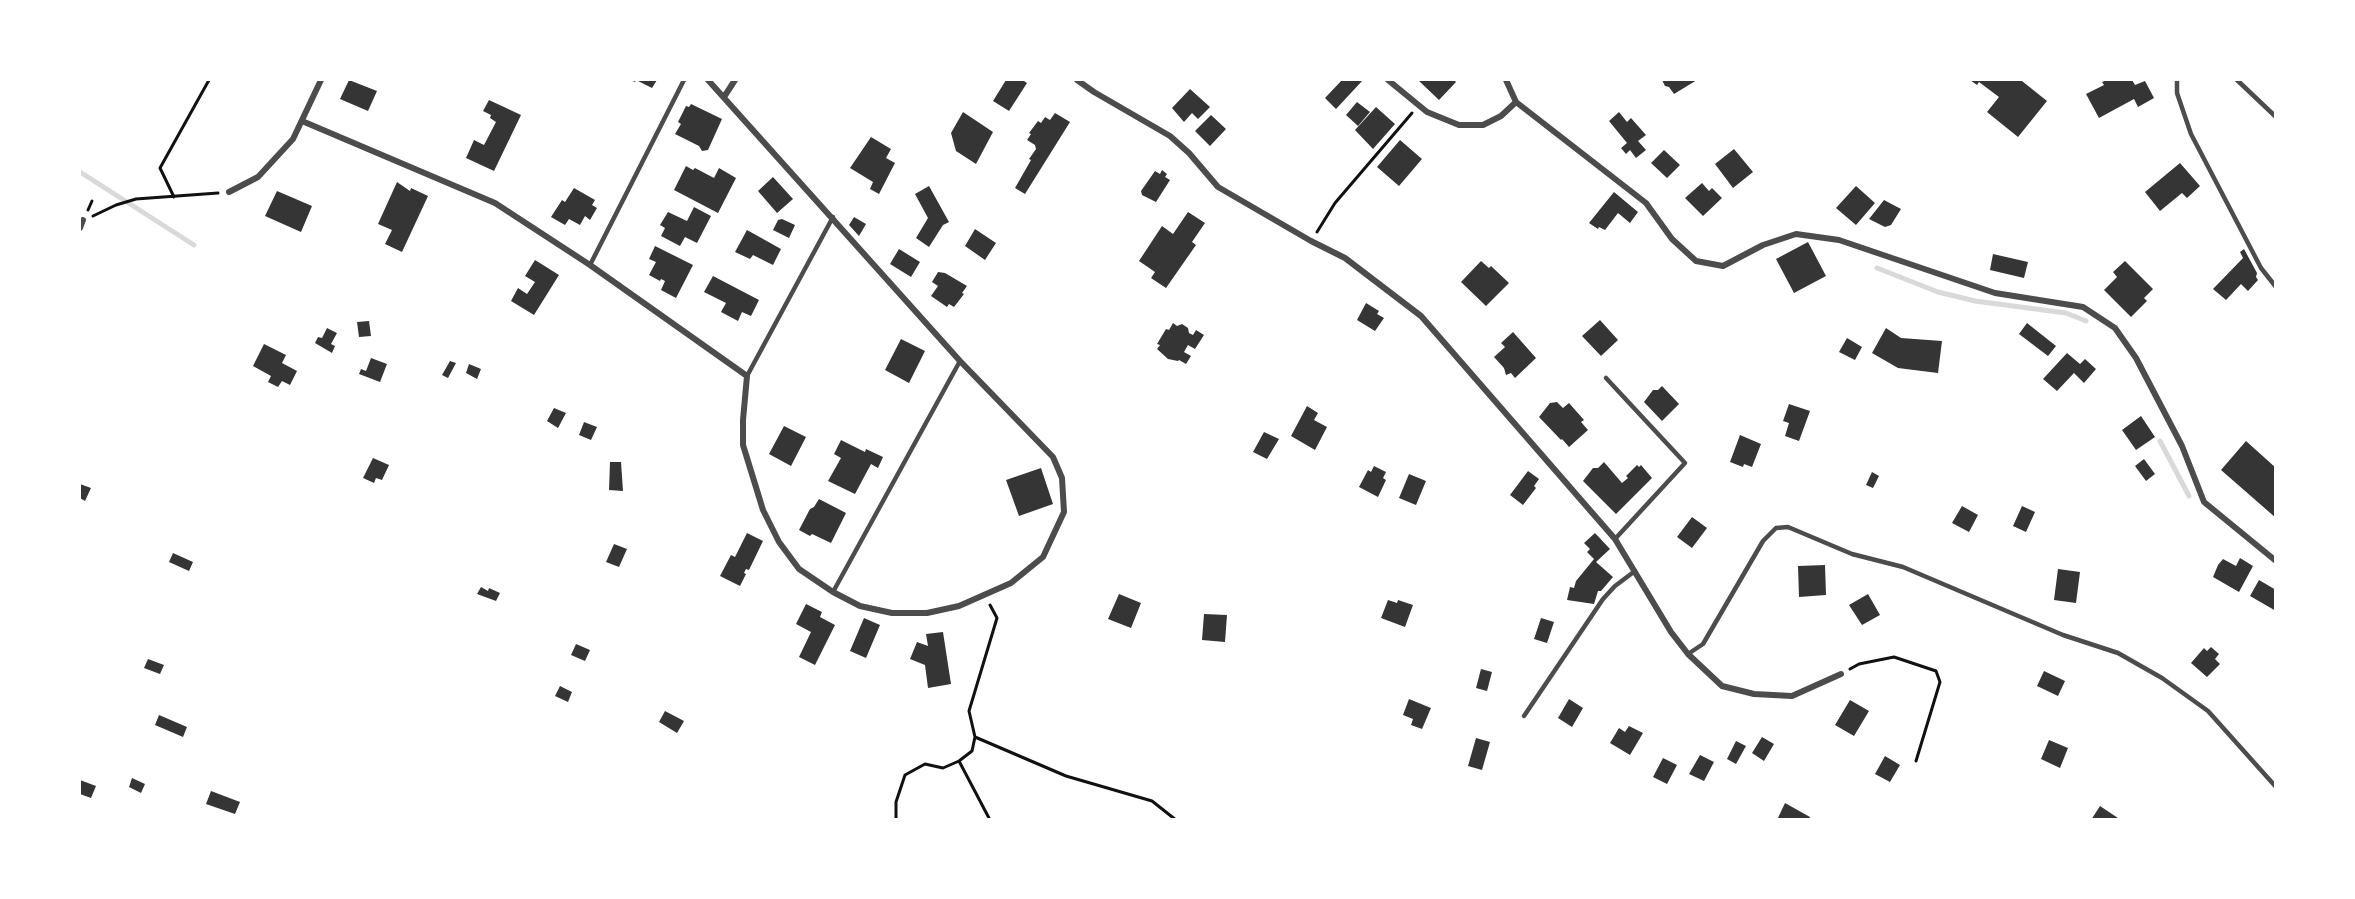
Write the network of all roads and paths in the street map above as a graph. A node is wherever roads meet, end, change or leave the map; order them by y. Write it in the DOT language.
graph roads {
  1 [pos="209,80"];
  2 [pos="321,80"];
  3 [pos="684,80"];
  4 [pos="708,80"];
  5 [pos="735,80"];
  6 [pos="1077,80"];
  7 [pos="1388,80"];
  8 [pos="1506,80"];
  9 [pos="2177,80"];
  10 [pos="2237,80"];
  11 [pos="724,97"];
  12 [pos="1516,102"];
  13 [pos="1419,105"];
  14 [pos="2276,117"];
  15 [pos="302,121"];
  16 [pos="229,192"];
  17 [pos="174,197"];
  18 [pos="833,218"];
  19 [pos="83,220"];
  20 [pos="80,228"];
  21 [pos="1311,242"];
  22 [pos="590,265"];
  23 [pos="2276,287"];
  24 [pos="960,361"];
  25 [pos="747,376"];
  26 [pos="1606,378"];
  27 [pos="1615,539"];
  28 [pos="2276,561"];
  29 [pos="1635,571"];
  30 [pos="833,592"];
  31 [pos="985,596"];
  32 [pos="1688,654"];
  33 [pos="1841,674"];
  34 [pos="1524,716"];
  35 [pos="975,737"];
  36 [pos="959,761"];
  37 [pos="1916,761"];
  38 [pos="2276,787"];
  39 [pos="896,819"];
  40 [pos="990,819"];
  41 [pos="1176,819"];
  1 -- 17 [label="path"];
  2 -- 15 [label="street"];
  3 -- 22 [label="lane"];
  4 -- 11 [label="street"];
  5 -- 11 [label="street"];
  6 -- 21 [label="street"];
  7 -- 13 [label="street"];
  8 -- 12 [label="street"];
  9 -- 23 [label="lane"];
  10 -- 14 [label="lane"];
  11 -- 18 [label="street"];
  12 -- 13 [label="street"];
  12 -- 28 [label="street"];
  13 -- 21 [label="path"];
  15 -- 16 [label="street"];
  15 -- 22 [label="street"];
  16 -- 17 [label="path"];
  17 -- 19 [label="path"];
  18 -- 24 [label="street"];
  18 -- 25 [label="lane"];
  19 -- 20 [label="street"];
  21 -- 27 [label="street"];
  22 -- 25 [label="street"];
  24 -- 30 [label="lane"];
  24 -- 31 [label="street"];
  25 -- 30 [label="street"];
  26 -- 27 [label="lane"];
  27 -- 29 [label="street"];
  29 -- 32 [label="street"];
  29 -- 34 [label="lane"];
  30 -- 31 [label="street"];
  31 -- 35 [label="path"];
  32 -- 33 [label="street"];
  32 -- 38 [label="lane"];
  33 -- 37 [label="path"];
  35 -- 36 [label="path"];
  35 -- 41 [label="path"];
  36 -- 39 [label="path"];
  36 -- 40 [label="path"];
}
